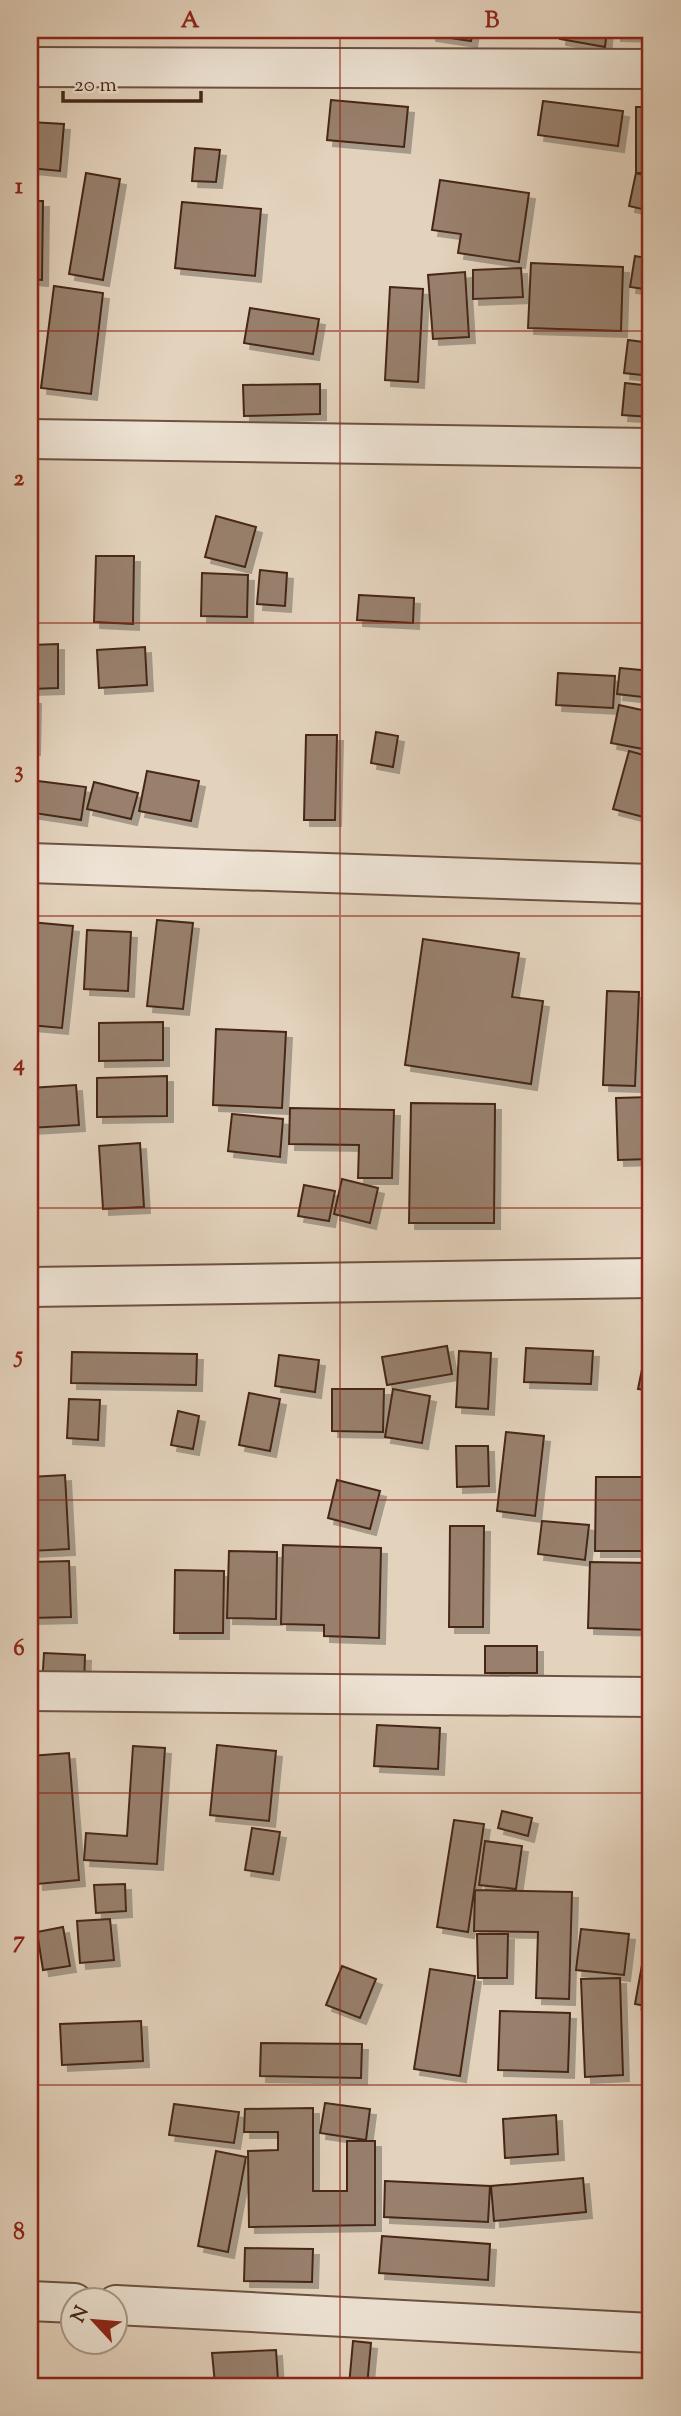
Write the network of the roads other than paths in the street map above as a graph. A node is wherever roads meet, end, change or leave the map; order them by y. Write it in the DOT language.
graph roads {
  1 [pos="30,67"];
  2 [pos="651,69"];
  3 [pos="30,439"];
  4 [pos="651,448"];
  5 [pos="30,863"];
  6 [pos="651,884"];
  7 [pos="651,1278"];
  8 [pos="30,1287"];
  9 [pos="30,1691"];
  10 [pos="651,1697"];
  11 [pos="30,2301"];
  12 [pos="60,2302"];
  13 [pos="130,2306"];
  14 [pos="651,2333"];
  1 -- 2 [label="street"];
  3 -- 4 [label="street"];
  5 -- 6 [label="street"];
  7 -- 8 [label="street"];
  9 -- 10 [label="street"];
  11 -- 12 [label="street"];
  13 -- 14 [label="street"];
}
